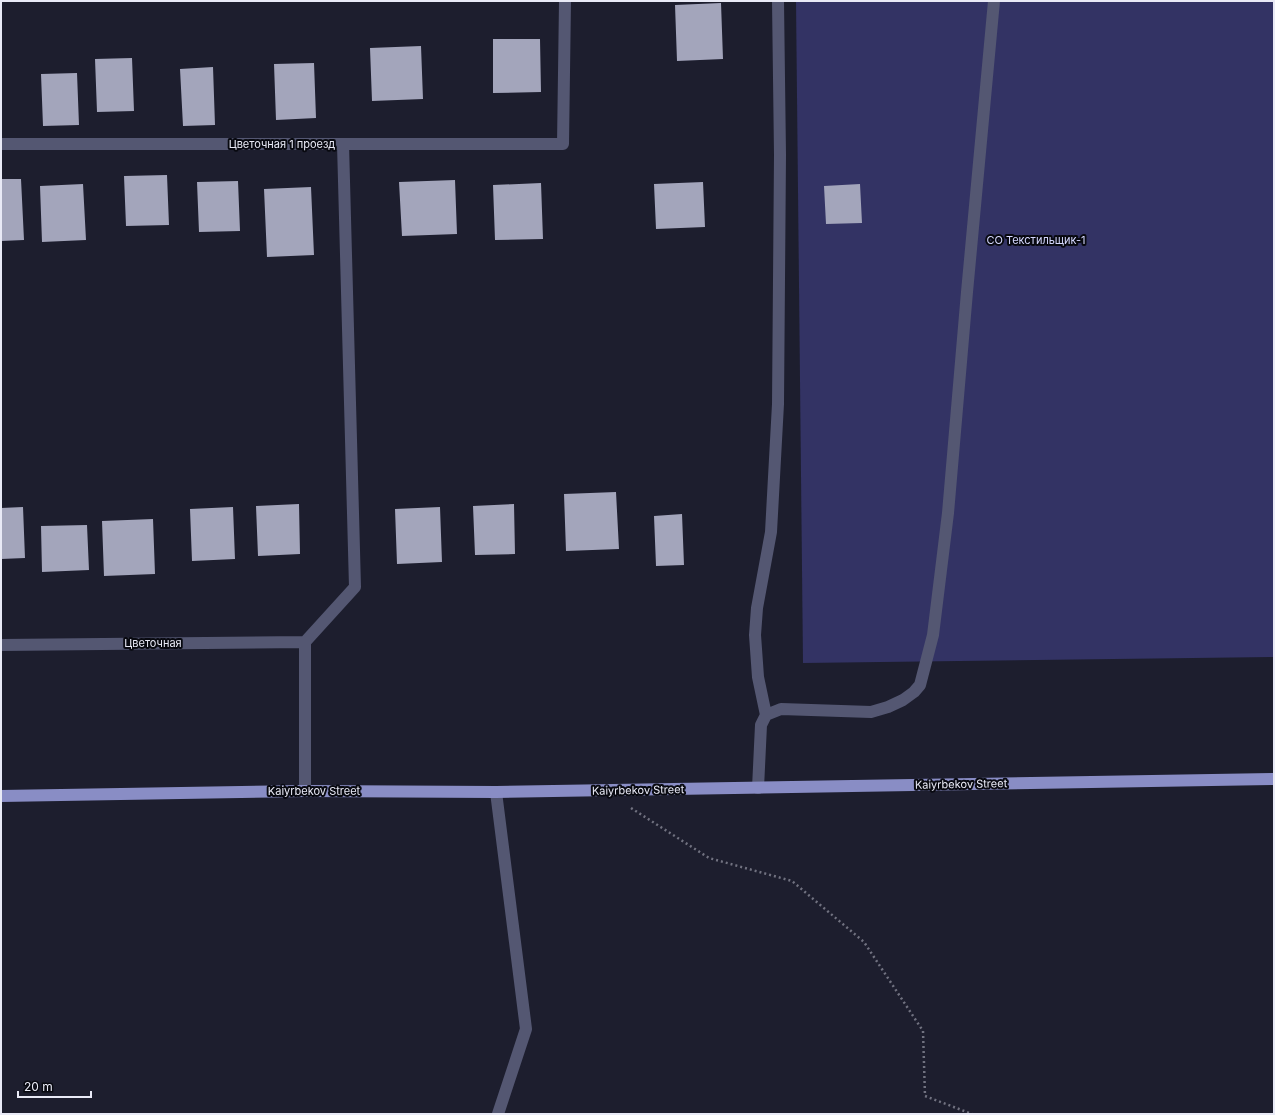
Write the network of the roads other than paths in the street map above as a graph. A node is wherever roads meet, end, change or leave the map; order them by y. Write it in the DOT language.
graph roads {
  1 [pos="565,1"];
  2 [pos="778,1"];
  3 [pos="994,1"];
  4 [pos="1,144"];
  5 [pos="344,144"];
  6 [pos="305,642"];
  7 [pos="1,645"];
  8 [pos="766,715"];
  9 [pos="1274,779"];
  10 [pos="758,788"];
  11 [pos="305,791"];
  12 [pos="496,792"];
  13 [pos="1,796"];
  14 [pos="498,1114"];
  1 -- 5 [label="street, Цветочная 1 проезд"];
  2 -- 8 [label="street"];
  3 -- 8 [label="street"];
  4 -- 5 [label="street, Цветочная 1 проезд"];
  5 -- 6 [label="street"];
  6 -- 7 [label="street, Цветочная"];
  6 -- 11 [label="street"];
  8 -- 10 [label="street"];
  9 -- 10 [label="main road, Kaiyrbekov Street"];
  10 -- 12 [label="main road, Kaiyrbekov Street"];
  11 -- 12 [label="main road, Kaiyrbekov Street"];
  11 -- 13 [label="main road, Kaiyrbekov Street"];
  12 -- 14 [label="street"];
}
